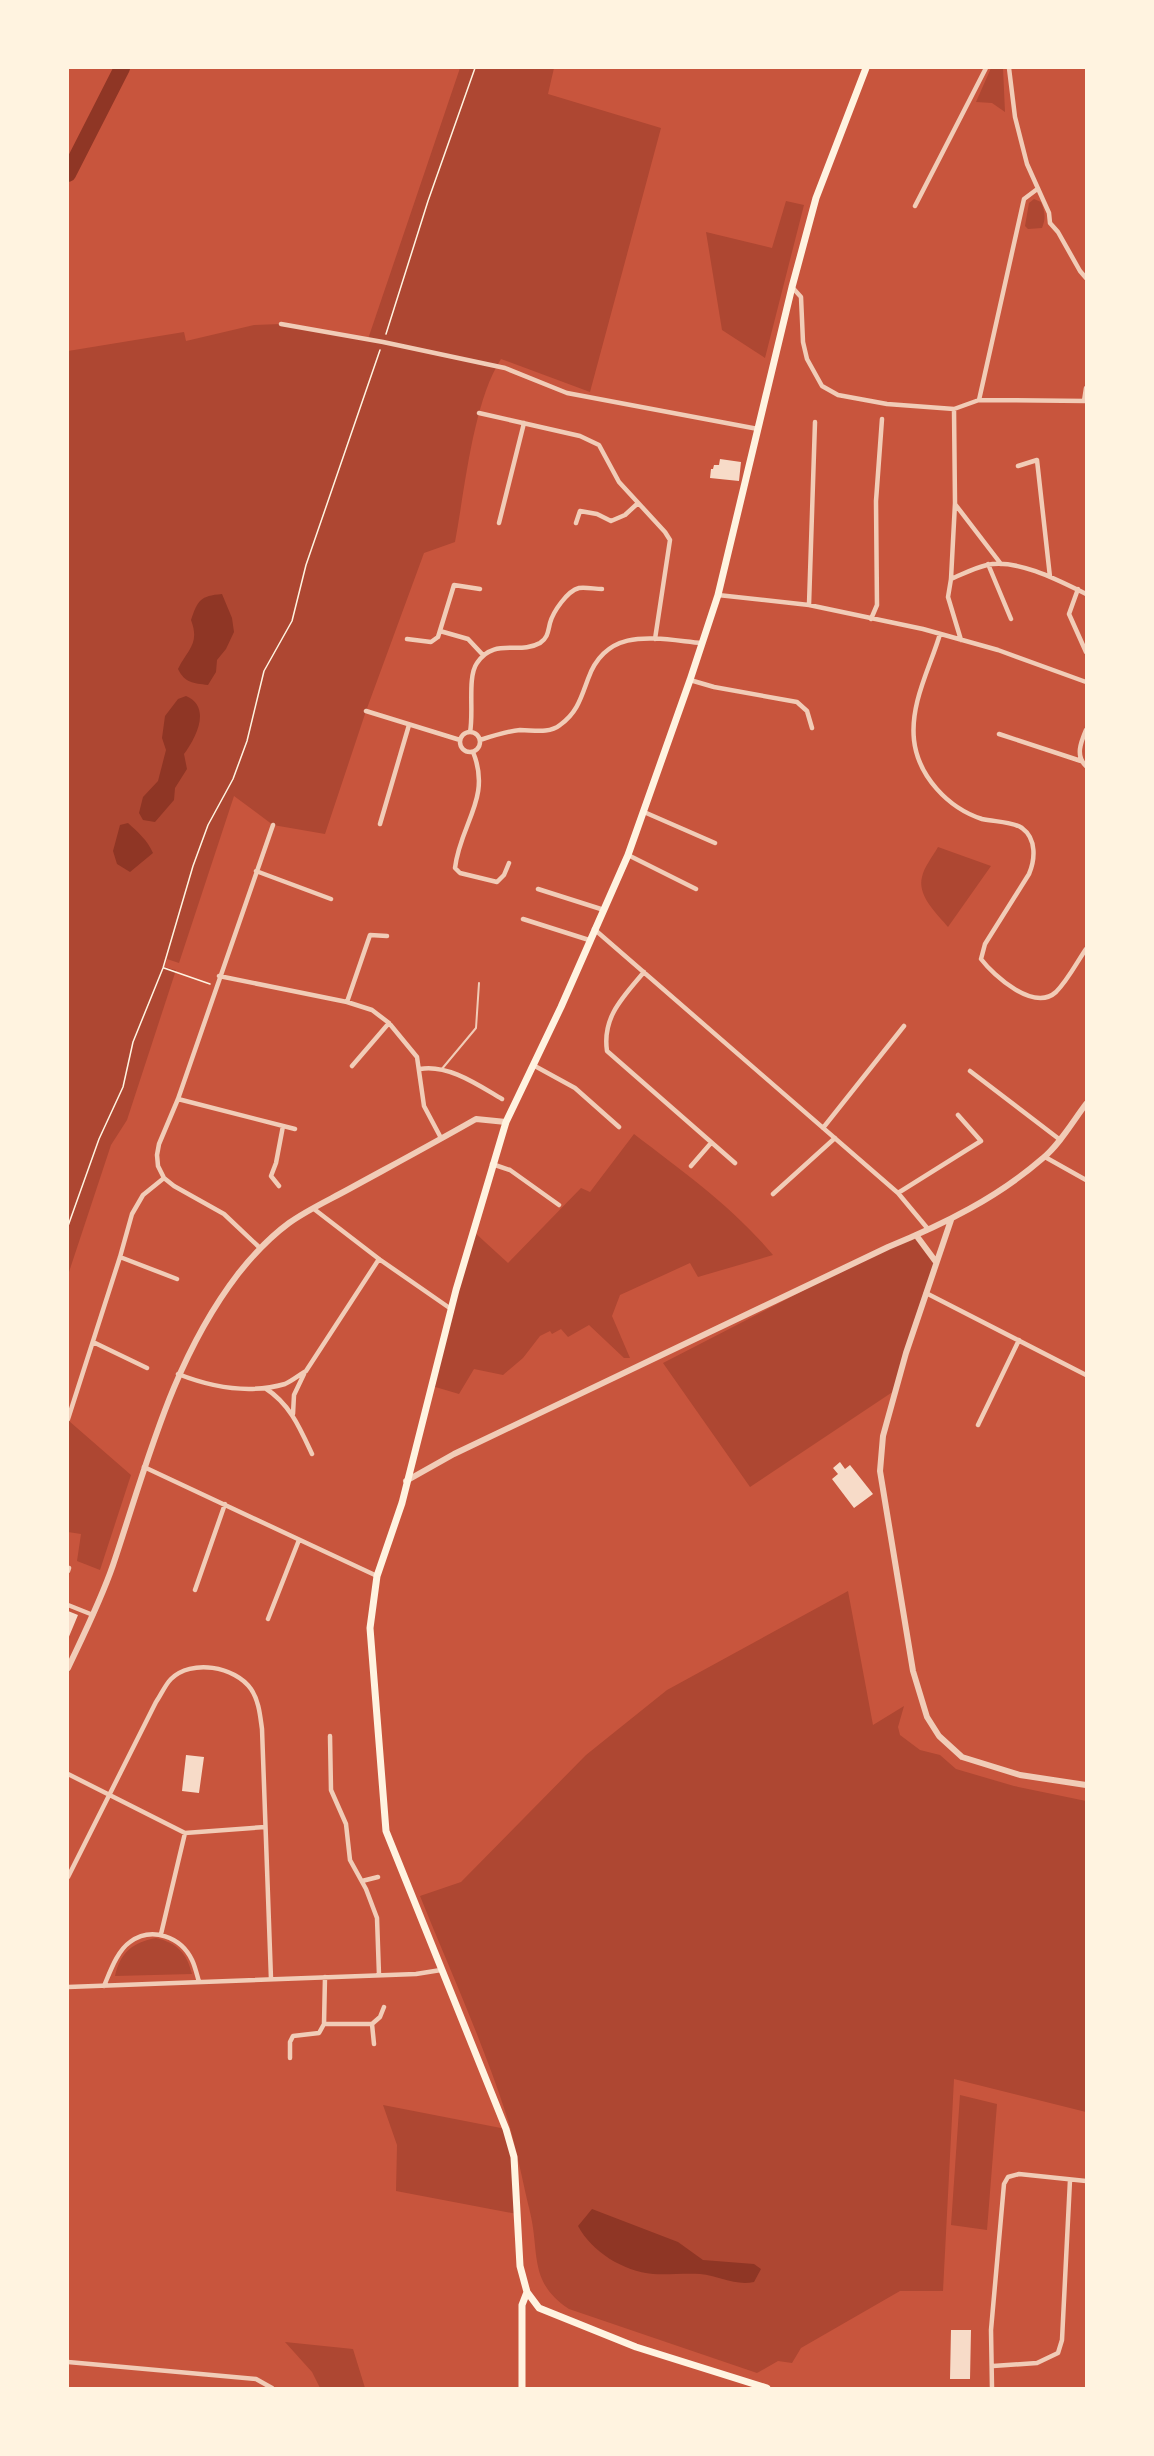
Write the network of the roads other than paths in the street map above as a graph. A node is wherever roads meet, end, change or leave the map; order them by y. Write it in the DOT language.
graph roads {
  1 [pos="866,68"];
  2 [pos="986,68"];
  3 [pos="1009,68"];
  4 [pos="1036,190"];
  5 [pos="915,207"];
  6 [pos="1086,278"];
  7 [pos="792,287"];
  8 [pos="281,324"];
  9 [pos="1086,388"];
  10 [pos="979,400"];
  11 [pos="1085,401"];
  12 [pos="954,409"];
  13 [pos="479,413"];
  14 [pos="882,419"];
  15 [pos="815,422"];
  16 [pos="524,423"];
  17 [pos="758,429"];
  18 [pos="1018,466"];
  19 [pos="955,503"];
  20 [pos="637,504"];
  21 [pos="499,523"];
  22 [pos="576,523"];
  23 [pos="988,564"];
  24 [pos="1001,564"];
  25 [pos="1050,577"];
  26 [pos="951,579"];
  27 [pos="480,589"];
  28 [pos="602,589"];
  29 [pos="1078,590"];
  30 [pos="1086,594"];
  31 [pos="718,595"];
  32 [pos="809,605"];
  33 [pos="871,619"];
  34 [pos="1011,619"];
  35 [pos="440,631"];
  36 [pos="940,634"];
  37 [pos="407,639"];
  38 [pos="655,639"];
  39 [pos="961,640"];
  40 [pos="702,643"];
  41 [pos="1086,652"];
  42 [pos="483,655"];
  43 [pos="690,680"];
  44 [pos="1086,681"];
  45 [pos="366,711"];
  46 [pos="409,725"];
  47 [pos="812,728"];
  48 [pos="1086,730"];
  49 [pos="470,732"];
  50 [pos="999,734"];
  51 [pos="460,740"];
  52 [pos="480,740"];
  53 [pos="473,752"];
  54 [pos="1081,762"];
  55 [pos="1086,766"];
  56 [pos="644,812"];
  57 [pos="380,824"];
  58 [pos="273,825"];
  59 [pos="715,843"];
  60 [pos="628,855"];
  61 [pos="509,863"];
  62 [pos="256,871"];
  63 [pos="696,888"];
  64 [pos="538,889"];
  65 [pos="331,899"];
  66 [pos="604,910"];
  67 [pos="523,919"];
  68 [pos="594,929"];
  69 [pos="387,936"];
  70 [pos="589,940"];
  71 [pos="1086,949"];
  72 [pos="644,972"];
  73 [pos="219,976"];
  74 [pos="479,983"];
  75 [pos="347,1002"];
  76 [pos="390,1023"];
  77 [pos="904,1026"];
  78 [pos="533,1065"];
  79 [pos="352,1066"];
  80 [pos="420,1069"];
  81 [pos="441,1070"];
  82 [pos="970,1071"];
  83 [pos="178,1099"];
  84 [pos="502,1099"];
  85 [pos="1086,1104"];
  86 [pos="958,1115"];
  87 [pos="506,1122"];
  88 [pos="283,1126"];
  89 [pos="619,1127"];
  90 [pos="823,1128"];
  91 [pos="295,1129"];
  92 [pos="441,1138"];
  93 [pos="835,1138"];
  94 [pos="1059,1139"];
  95 [pos="711,1143"];
  96 [pos="1045,1157"];
  97 [pos="735,1163"];
  98 [pos="492,1164"];
  99 [pos="691,1166"];
  100 [pos="164,1178"];
  101 [pos="1086,1180"];
  102 [pos="279,1186"];
  103 [pos="898,1193"];
  104 [pos="773,1194"];
  105 [pos="559,1205"];
  106 [pos="314,1209"];
  107 [pos="951,1220"];
  108 [pos="928,1229"];
  109 [pos="916,1236"];
  110 [pos="260,1248"];
  111 [pos="120,1257"];
  112 [pos="379,1259"];
  113 [pos="936,1262"];
  114 [pos="177,1280"];
  115 [pos="926,1293"];
  116 [pos="451,1309"];
  117 [pos="1019,1340"];
  118 [pos="93,1342"];
  119 [pos="147,1368"];
  120 [pos="306,1371"];
  121 [pos="178,1374"];
  122 [pos="1086,1376"];
  123 [pos="264,1388"];
  124 [pos="293,1414"];
  125 [pos="68,1419"];
  126 [pos="978,1425"];
  127 [pos="312,1454"];
  128 [pos="144,1467"];
  129 [pos="406,1481"];
  130 [pos="225,1504"];
  131 [pos="299,1540"];
  132 [pos="377,1576"];
  133 [pos="195,1590"];
  134 [pos="68,1605"];
  135 [pos="93,1615"];
  136 [pos="268,1619"];
  137 [pos="68,1668"];
  138 [pos="330,1736"];
  139 [pos="68,1774"];
  140 [pos="1086,1785"];
  141 [pos="109,1795"];
  142 [pos="265,1827"];
  143 [pos="186,1833"];
  144 [pos="68,1877"];
  145 [pos="378,1878"];
  146 [pos="362,1881"];
  147 [pos="161,1934"];
  148 [pos="441,1970"];
  149 [pos="379,1975"];
  150 [pos="325,1977"];
  151 [pos="271,1979"];
  152 [pos="199,1982"];
  153 [pos="104,1986"];
  154 [pos="68,1987"];
  155 [pos="384,2007"];
  156 [pos="324,2024"];
  157 [pos="372,2024"];
  158 [pos="374,2044"];
  159 [pos="290,2058"];
  160 [pos="1070,2180"];
  161 [pos="1086,2181"];
  162 [pos="526,2292"];
  163 [pos="68,2362"];
  164 [pos="993,2366"];
  165 [pos="272,2388"];
  166 [pos="522,2388"];
  167 [pos="766,2388"];
  168 [pos="992,2388"];
  1 -- 7 [label="main road"];
  2 -- 5 [label="street"];
  3 -- 4 [label="street"];
  4 -- 6 [label="street"];
  4 -- 10 [label="street"];
  7 -- 12 [label="street"];
  7 -- 17 [label="main road"];
  8 -- 17 [label="street"];
  9 -- 11 [label="street"];
  10 -- 11 [label="street"];
  10 -- 12 [label="street"];
  12 -- 19 [label="street"];
  13 -- 16 [label="street"];
  14 -- 33 [label="street"];
  15 -- 32 [label="street"];
  16 -- 20 [label="street"];
  16 -- 21 [label="street"];
  17 -- 31 [label="main road"];
  18 -- 25 [label="street"];
  19 -- 24 [label="street"];
  19 -- 26 [label="street"];
  20 -- 22 [label="street"];
  20 -- 38 [label="street"];
  23 -- 24 [label="street"];
  23 -- 26 [label="street"];
  23 -- 34 [label="street"];
  24 -- 25 [label="street"];
  25 -- 29 [label="street"];
  26 -- 39 [label="street"];
  27 -- 35 [label="street"];
  28 -- 42 [label="street"];
  29 -- 30 [label="street"];
  29 -- 41 [label="street"];
  31 -- 32 [label="street"];
  31 -- 40 [label="main road"];
  32 -- 33 [label="street"];
  33 -- 36 [label="street"];
  35 -- 37 [label="street"];
  35 -- 42 [label="street"];
  36 -- 39 [label="street"];
  36 -- 71 [label="street"];
  38 -- 40 [label="street"];
  38 -- 52 [label="street"];
  39 -- 44 [label="street"];
  40 -- 43 [label="main road"];
  42 -- 49 [label="street"];
  43 -- 47 [label="street"];
  43 -- 56 [label="main road"];
  45 -- 46 [label="street"];
  46 -- 51 [label="street"];
  46 -- 57 [label="street"];
  48 -- 54 [label="street"];
  49 -- 51 [label="street"];
  49 -- 52 [label="street"];
  50 -- 54 [label="street"];
  51 -- 53 [label="street"];
  52 -- 53 [label="street"];
  53 -- 61 [label="street"];
  54 -- 55 [label="street"];
  56 -- 59 [label="street"];
  56 -- 60 [label="main road"];
  58 -- 62 [label="street"];
  60 -- 63 [label="street"];
  60 -- 66 [label="main road"];
  62 -- 65 [label="street"];
  62 -- 73 [label="street"];
  64 -- 66 [label="street"];
  66 -- 68 [label="main road"];
  67 -- 70 [label="street"];
  68 -- 70 [label="main road"];
  68 -- 72 [label="street"];
  69 -- 75 [label="street"];
  70 -- 78 [label="main road"];
  72 -- 90 [label="street"];
  72 -- 95 [label="street"];
  73 -- 75 [label="street"];
  73 -- 83 [label="street"];
  74 -- 81 [label="lane"];
  75 -- 76 [label="street"];
  76 -- 79 [label="street"];
  76 -- 80 [label="street"];
  77 -- 90 [label="street"];
  78 -- 87 [label="main road"];
  78 -- 89 [label="street"];
  80 -- 81 [label="street"];
  80 -- 92 [label="street"];
  81 -- 84 [label="street"];
  82 -- 94 [label="street"];
  83 -- 88 [label="street"];
  83 -- 100 [label="street"];
  85 -- 94 [label="street"];
  86 -- 103 [label="street"];
  87 -- 92 [label="street"];
  87 -- 98 [label="main road"];
  88 -- 91 [label="street"];
  88 -- 102 [label="street"];
  90 -- 93 [label="street"];
  92 -- 106 [label="street"];
  93 -- 103 [label="street"];
  93 -- 104 [label="street"];
  94 -- 96 [label="street"];
  95 -- 97 [label="street"];
  95 -- 99 [label="street"];
  96 -- 101 [label="street"];
  96 -- 107 [label="street"];
  98 -- 105 [label="street"];
  98 -- 116 [label="main road"];
  100 -- 110 [label="street"];
  100 -- 111 [label="street"];
  103 -- 108 [label="street"];
  106 -- 110 [label="street"];
  106 -- 112 [label="street"];
  107 -- 108 [label="street"];
  107 -- 113 [label="street"];
  108 -- 109 [label="street"];
  109 -- 113 [label="street"];
  109 -- 129 [label="street"];
  110 -- 121 [label="street"];
  111 -- 114 [label="street"];
  111 -- 118 [label="street"];
  112 -- 116 [label="street"];
  112 -- 120 [label="street"];
  113 -- 115 [label="street"];
  115 -- 117 [label="street"];
  115 -- 140 [label="street"];
  116 -- 129 [label="main road"];
  117 -- 122 [label="street"];
  117 -- 126 [label="street"];
  118 -- 119 [label="street"];
  118 -- 125 [label="street"];
  120 -- 123 [label="street"];
  120 -- 124 [label="street"];
  121 -- 123 [label="street"];
  121 -- 128 [label="street"];
  123 -- 124 [label="street"];
  124 -- 127 [label="street"];
  128 -- 130 [label="street"];
  128 -- 135 [label="street"];
  129 -- 132 [label="main road"];
  130 -- 131 [label="street"];
  130 -- 133 [label="street"];
  131 -- 132 [label="street"];
  131 -- 136 [label="street"];
  132 -- 148 [label="main road"];
  134 -- 135 [label="street"];
  135 -- 137 [label="street"];
  138 -- 146 [label="street"];
  139 -- 141 [label="street"];
  141 -- 142 [label="street"];
  141 -- 143 [label="street"];
  141 -- 144 [label="street"];
  142 -- 143 [label="street"];
  142 -- 151 [label="street"];
  143 -- 147 [label="street"];
  145 -- 146 [label="street"];
  146 -- 149 [label="street"];
  147 -- 152 [label="street"];
  147 -- 153 [label="street"];
  148 -- 149 [label="street"];
  148 -- 162 [label="main road"];
  149 -- 150 [label="street"];
  150 -- 151 [label="street"];
  150 -- 156 [label="street"];
  151 -- 152 [label="street"];
  152 -- 153 [label="street"];
  153 -- 154 [label="street"];
  155 -- 157 [label="street"];
  156 -- 157 [label="street"];
  156 -- 159 [label="street"];
  157 -- 158 [label="street"];
  160 -- 161 [label="street"];
  160 -- 164 [label="street"];
  160 -- 164 [label="street"];
  162 -- 166 [label="main road"];
  162 -- 167 [label="main road"];
  163 -- 165 [label="street"];
  164 -- 168 [label="street"];
}
